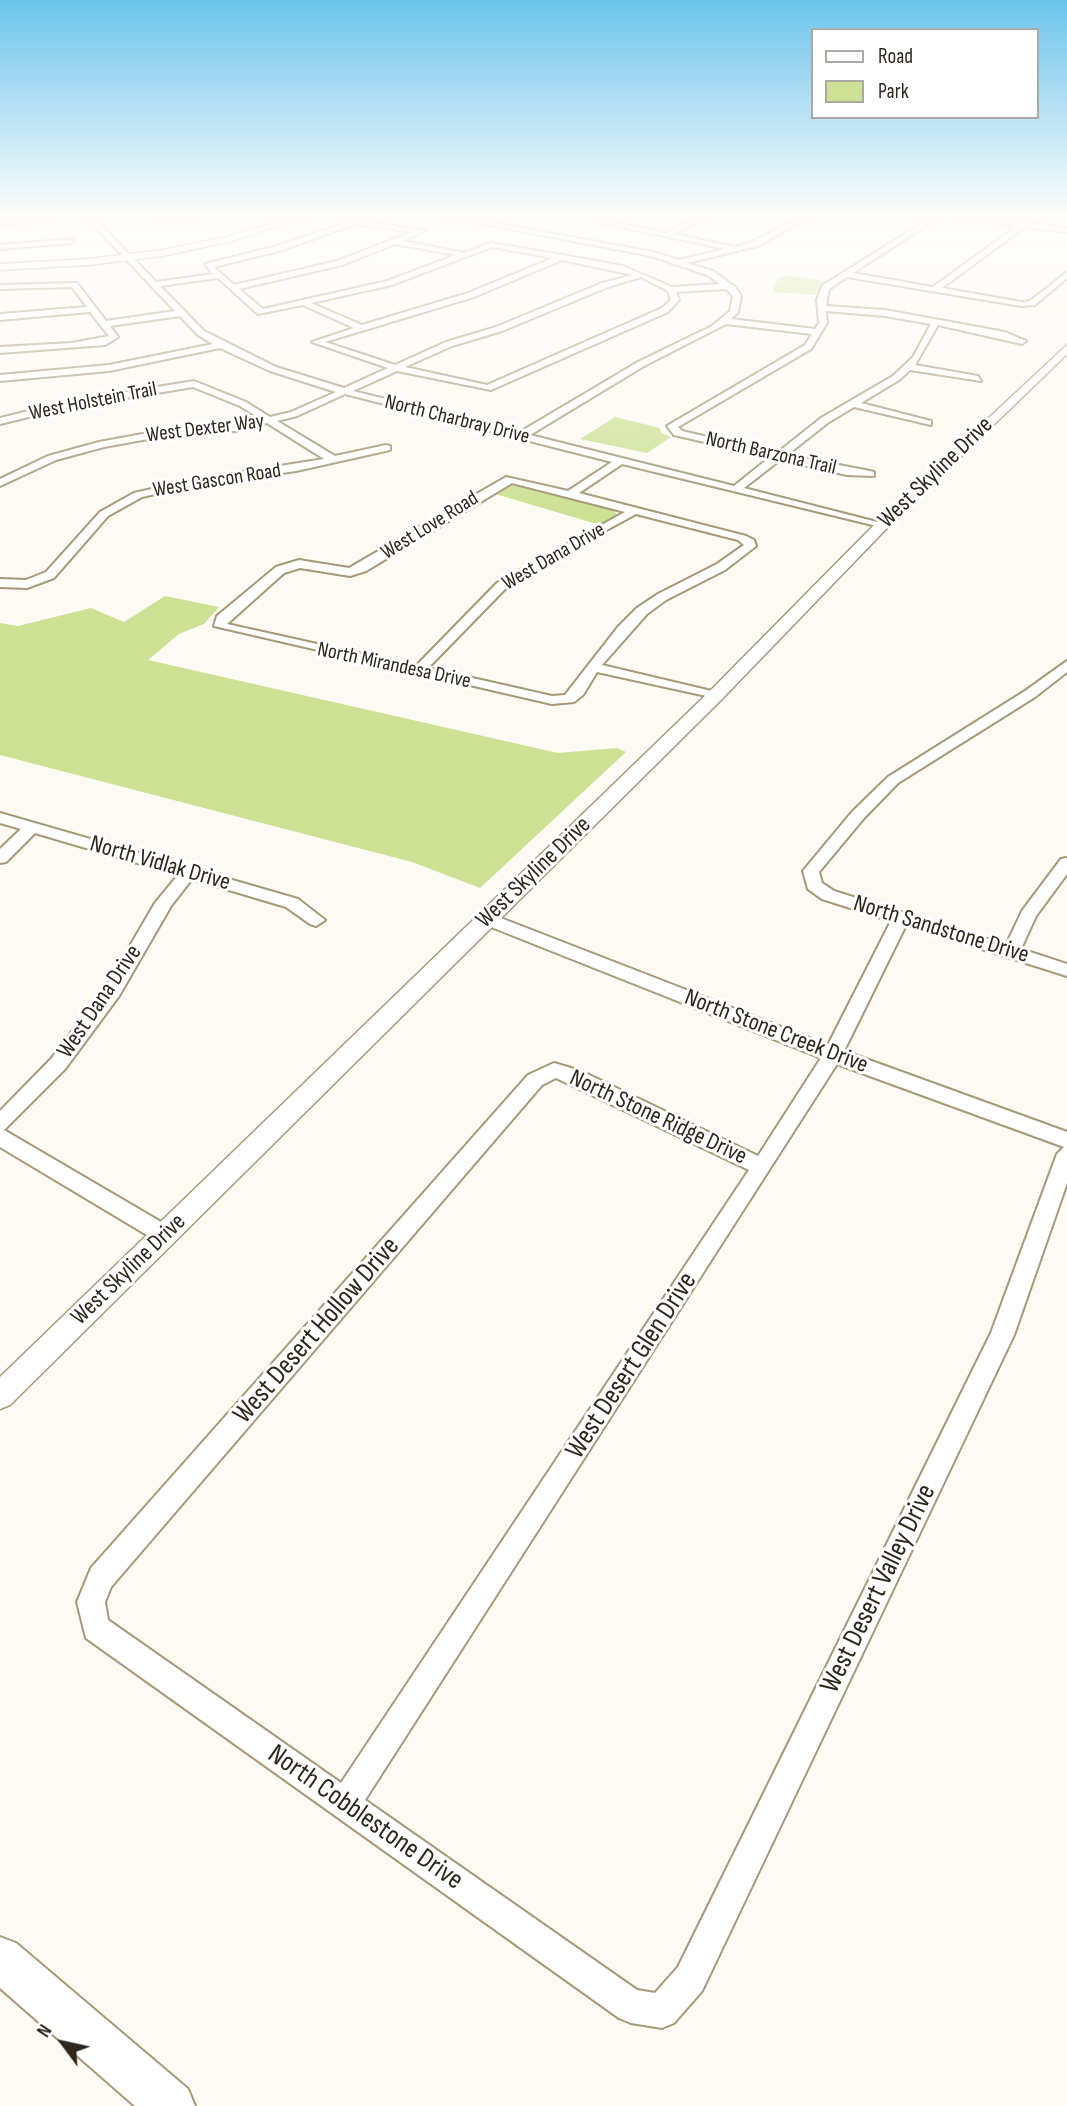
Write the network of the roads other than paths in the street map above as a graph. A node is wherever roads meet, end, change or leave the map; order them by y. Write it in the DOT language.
graph roads {
  1 [pos="43,313"];
  2 [pos="95,313"];
  3 [pos="179,313"];
  4 [pos="181,313"];
  5 [pos="327,313"];
  6 [pos="410,313"];
  7 [pos="537,313"];
  8 [pos="658,313"];
  9 [pos="731,313"];
  10 [pos="822,313"];
  11 [pos="886,313"];
  12 [pos="0,317"];
  13 [pos="726,320"];
  14 [pos="936,323"];
  15 [pos="103,324"];
  16 [pos="361,328"];
  17 [pos="819,332"];
  18 [pos="1022,341"];
  19 [pos="220,345"];
  20 [pos="1067,348"];
  21 [pos="0,350"];
  22 [pos="910,367"];
  23 [pos="396,368"];
  24 [pos="0,378"];
  25 [pos="978,379"];
  26 [pos="347,391"];
  27 [pos="853,404"];
  28 [pos="0,421"];
  29 [pos="272,421"];
  30 [pos="927,423"];
  31 [pos="521,436"];
  32 [pos="386,448"];
  33 [pos="778,456"];
  34 [pos="332,460"];
  35 [pos="621,461"];
  36 [pos="870,474"];
  37 [pos="0,483"];
  38 [pos="735,490"];
  39 [pos="572,493"];
  40 [pos="636,510"];
  41 [pos="881,526"];
  42 [pos="0,583"];
  43 [pos="220,626"];
  44 [pos="1067,665"];
  45 [pos="593,667"];
  46 [pos="418,671"];
  47 [pos="715,696"];
  48 [pos="0,818"];
  49 [pos="33,827"];
  50 [pos="0,858"];
  51 [pos="1067,863"];
  52 [pos="189,872"];
  53 [pos="487,919"];
  54 [pos="901,919"];
  55 [pos="316,920"];
  56 [pos="1011,953"];
  57 [pos="1067,970"];
  58 [pos="833,1054"];
  59 [pos="554,1070"];
  60 [pos="0,1124"];
  61 [pos="0,1137"];
  62 [pos="1067,1140"];
  63 [pos="1067,1154"];
  64 [pos="762,1167"];
  65 [pos="165,1235"];
  66 [pos="0,1396"];
  67 [pos="91,1602"];
  68 [pos="345,1804"];
  69 [pos="0,1959"];
  70 [pos="662,2011"];
  71 [pos="171,2106"];
  1 -- 12 [label="street"];
  2 -- 15 [label="street"];
  3 -- 15 [label="street"];
  4 -- 19 [label="street, North Charbray Drive"];
  5 -- 16 [label="street"];
  6 -- 16 [label="street"];
  7 -- 23 [label="street, West Dexter Way"];
  8 -- 23 [label="street"];
  9 -- 13 [label="street"];
  10 -- 17 [label="street"];
  11 -- 14 [label="street"];
  13 -- 17 [label="street"];
  13 -- 31 [label="street"];
  14 -- 18 [label="street"];
  14 -- 22 [label="street"];
  15 -- 21 [label="street"];
  16 -- 23 [label="street"];
  17 -- 33 [label="street, North Barzona Trail"];
  19 -- 24 [label="street"];
  19 -- 26 [label="street, North Charbray Drive"];
  20 -- 41 [label="street, West Skyline Drive"];
  22 -- 25 [label="street"];
  22 -- 27 [label="street"];
  23 -- 26 [label="street, West Dexter Way"];
  26 -- 29 [label="street, West Dexter Way"];
  26 -- 31 [label="street, North Charbray Drive"];
  27 -- 30 [label="street"];
  27 -- 33 [label="street"];
  28 -- 29 [label="street, West Holstein Trail"];
  29 -- 34 [label="street"];
  29 -- 37 [label="street, West Dexter Way"];
  31 -- 35 [label="street, North Charbray Drive"];
  32 -- 34 [label="street, West Gascon Road"];
  33 -- 36 [label="street, North Barzona Trail"];
  33 -- 38 [label="street"];
  34 -- 42 [label="street, West Gascon Road"];
  35 -- 38 [label="street, North Charbray Drive"];
  35 -- 39 [label="street"];
  38 -- 41 [label="street, North Charbray Drive"];
  39 -- 40 [label="street"];
  39 -- 43 [label="street, West Love Road"];
  40 -- 45 [label="street"];
  40 -- 46 [label="street, West Dana Drive"];
  41 -- 47 [label="street, West Skyline Drive"];
  43 -- 46 [label="street, North Mirandesa Drive"];
  44 -- 54 [label="street, North Sandstone Drive"];
  45 -- 46 [label="street, North Mirandesa Drive"];
  45 -- 47 [label="street"];
  47 -- 53 [label="street, West Skyline Drive"];
  48 -- 49 [label="street, North Vidlak Drive"];
  49 -- 50 [label="street"];
  49 -- 52 [label="street, North Vidlak Drive"];
  51 -- 56 [label="street"];
  52 -- 55 [label="street, North Vidlak Drive"];
  52 -- 60 [label="street, West Dana Drive"];
  53 -- 58 [label="street, North Stone Creek Drive"];
  53 -- 65 [label="street, West Skyline Drive"];
  54 -- 56 [label="street, North Sandstone Drive"];
  54 -- 58 [label="street, West Desert Glen Drive"];
  56 -- 57 [label="street, North Sandstone Drive"];
  58 -- 62 [label="street, North Stone Creek Drive"];
  58 -- 64 [label="street, West Desert Glen Drive"];
  59 -- 64 [label="street, North Stone Ridge Drive"];
  59 -- 67 [label="street, West Desert Hollow Drive"];
  61 -- 65 [label="street"];
  63 -- 70 [label="street, West Desert Valley Drive"];
  64 -- 68 [label="street, West Desert Glen Drive"];
  65 -- 66 [label="street, West Skyline Drive"];
  67 -- 68 [label="street, North Cobblestone Drive"];
  68 -- 70 [label="street, North Cobblestone Drive"];
  69 -- 71 [label="main road"];
}
